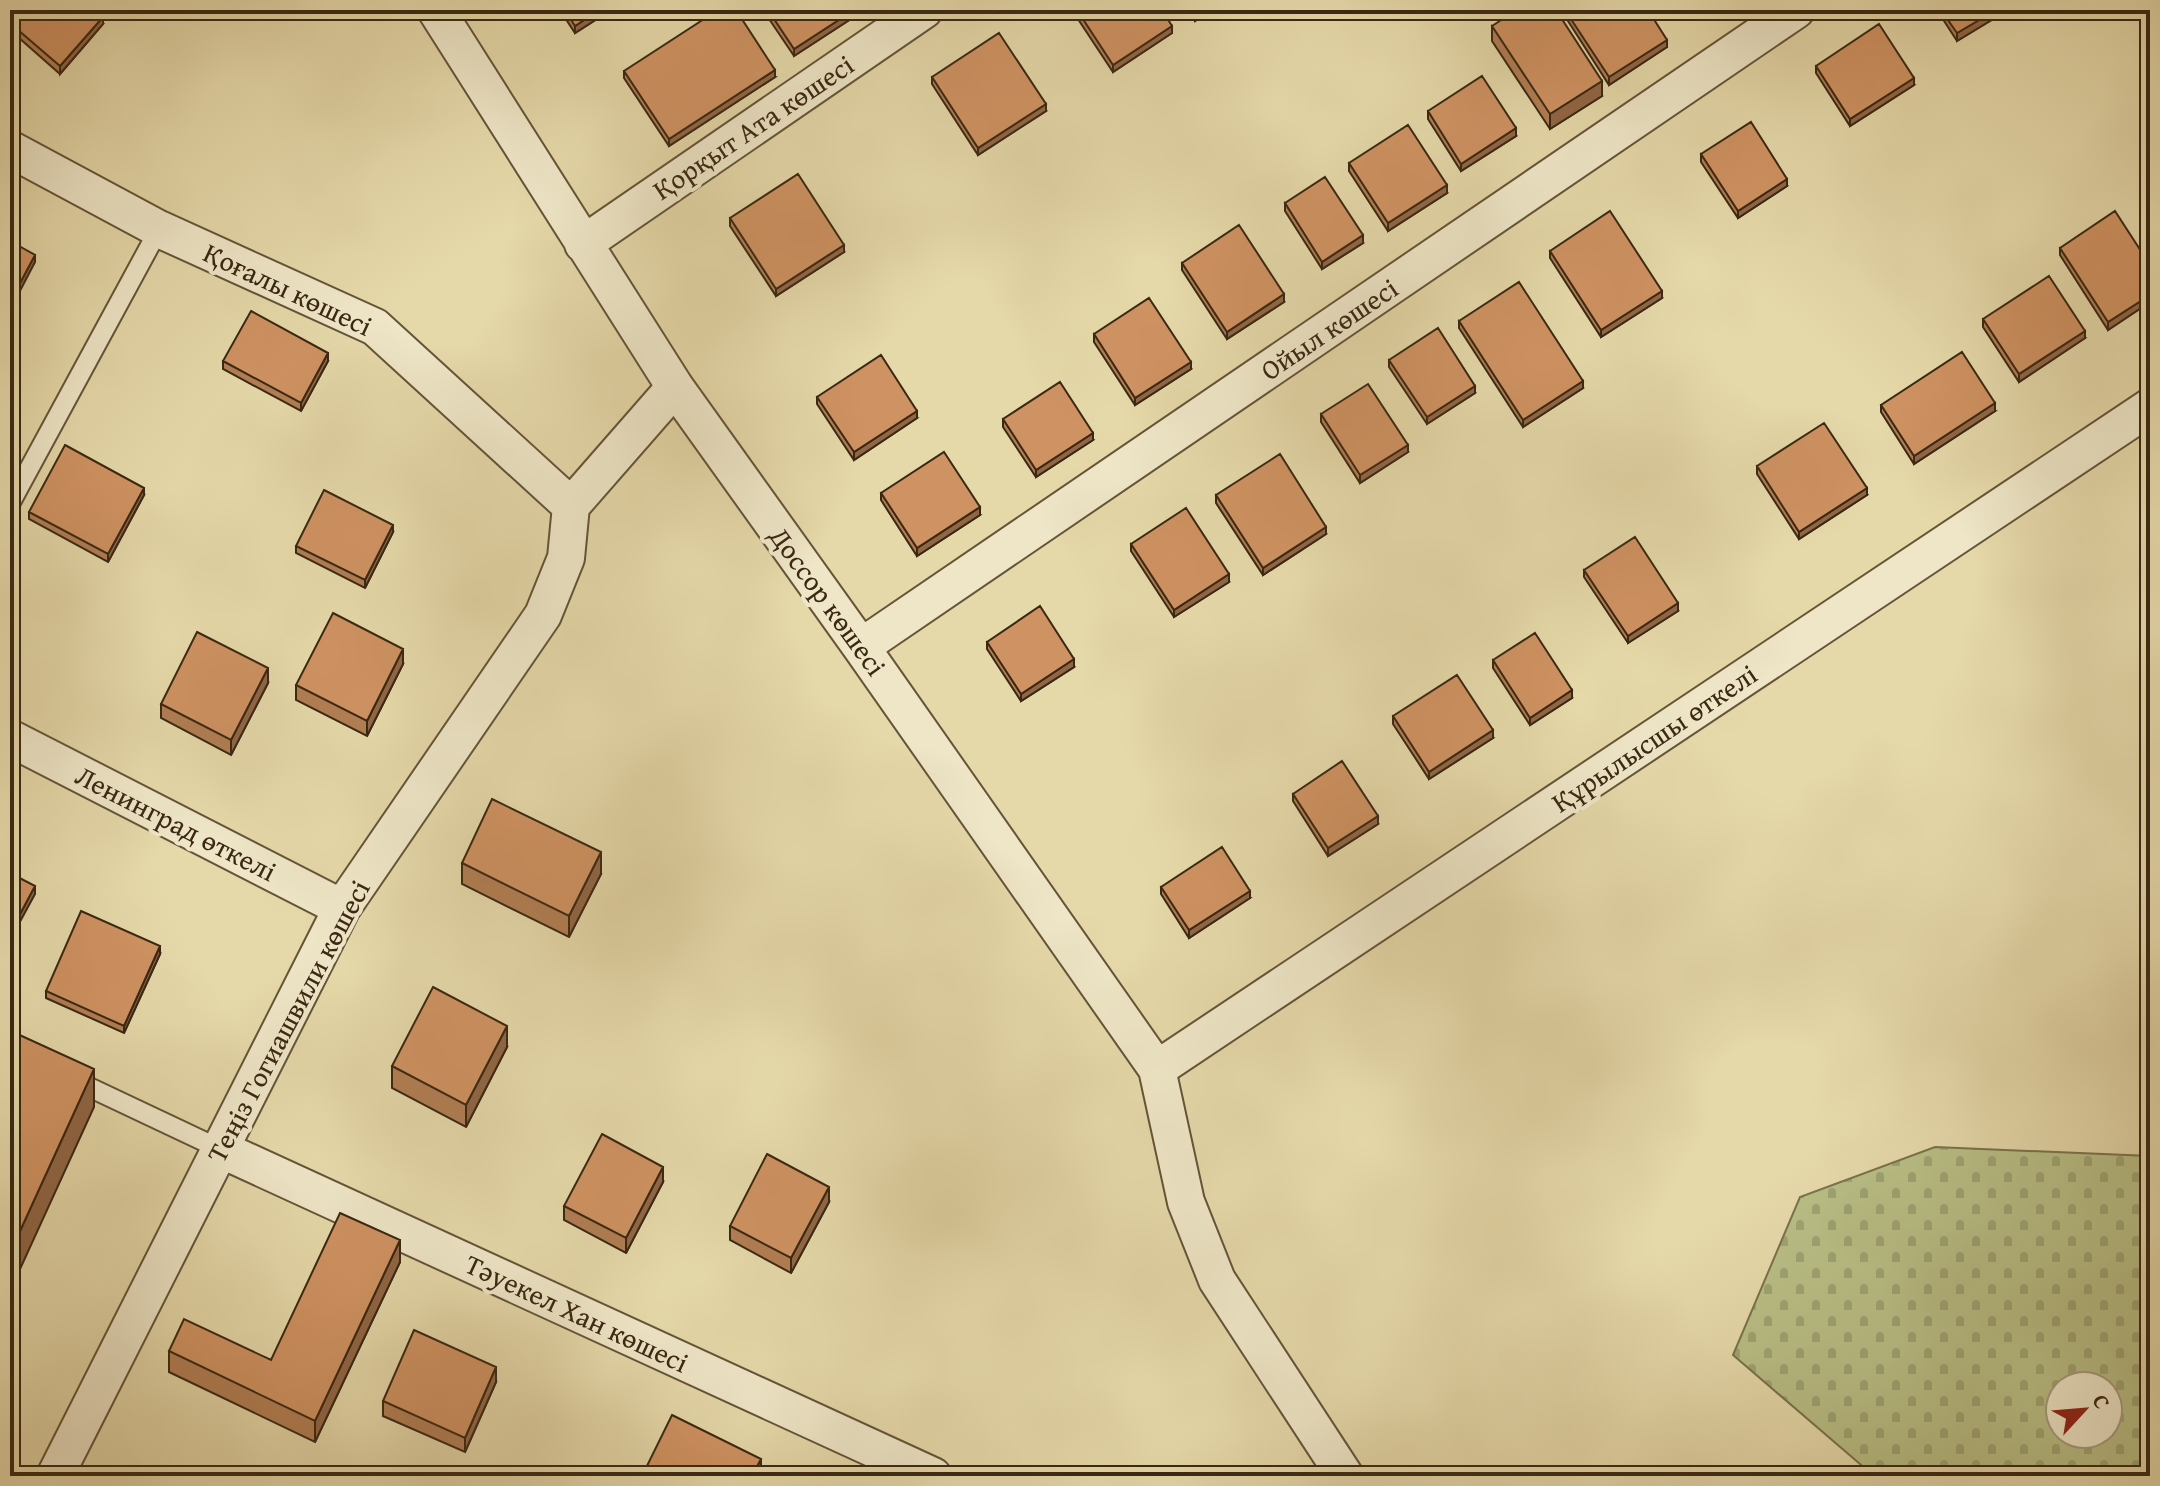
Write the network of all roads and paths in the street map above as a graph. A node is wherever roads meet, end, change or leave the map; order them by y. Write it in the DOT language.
graph roads {
  1 [pos="436,10"];
  2 [pos="924,10"];
  3 [pos="1796,10"];
  4 [pos="10,149"];
  5 [pos="159,229"];
  6 [pos="583,244"];
  7 [pos="675,387"];
  8 [pos="2150,407"];
  9 [pos="10,504"];
  10 [pos="571,506"];
  11 [pos="861,647"];
  12 [pos="10,738"];
  13 [pos="342,908"];
  14 [pos="1157,1069"];
  15 [pos="52,1070"];
  16 [pos="220,1149"];
  17 [pos="55,1476"];
  18 [pos="933,1476"];
  19 [pos="1345,1476"];
  1 -- 6 [label="street, Доссор көшесі"];
  2 -- 6 [label="street, Қорқыт Ата көшесi"];
  3 -- 11 [label="street, Ойыл көшесі"];
  4 -- 5 [label="street, Қоғалы көшесі"];
  5 -- 9 [label="lane"];
  5 -- 10 [label="street, Қоғалы көшесі"];
  6 -- 7 [label="street, Доссор көшесі"];
  7 -- 10 [label="street"];
  7 -- 11 [label="street, Доссор көшесі"];
  8 -- 14 [label="street, Құрылысшы өткелі"];
  10 -- 13 [label="street, Теңіз Гогиашвили көшесі"];
  11 -- 14 [label="street, Доссор көшесі"];
  12 -- 13 [label="street, Ленинград өткелі"];
  13 -- 16 [label="street, Теңіз Гогиашвили көшесі"];
  14 -- 19 [label="street, Доссор көшесі"];
  15 -- 16 [label="lane"];
  16 -- 17 [label="street, Теңіз Гогиашвили көшесі"];
  16 -- 18 [label="street, Тәуекел Хан көшесі"];
}
